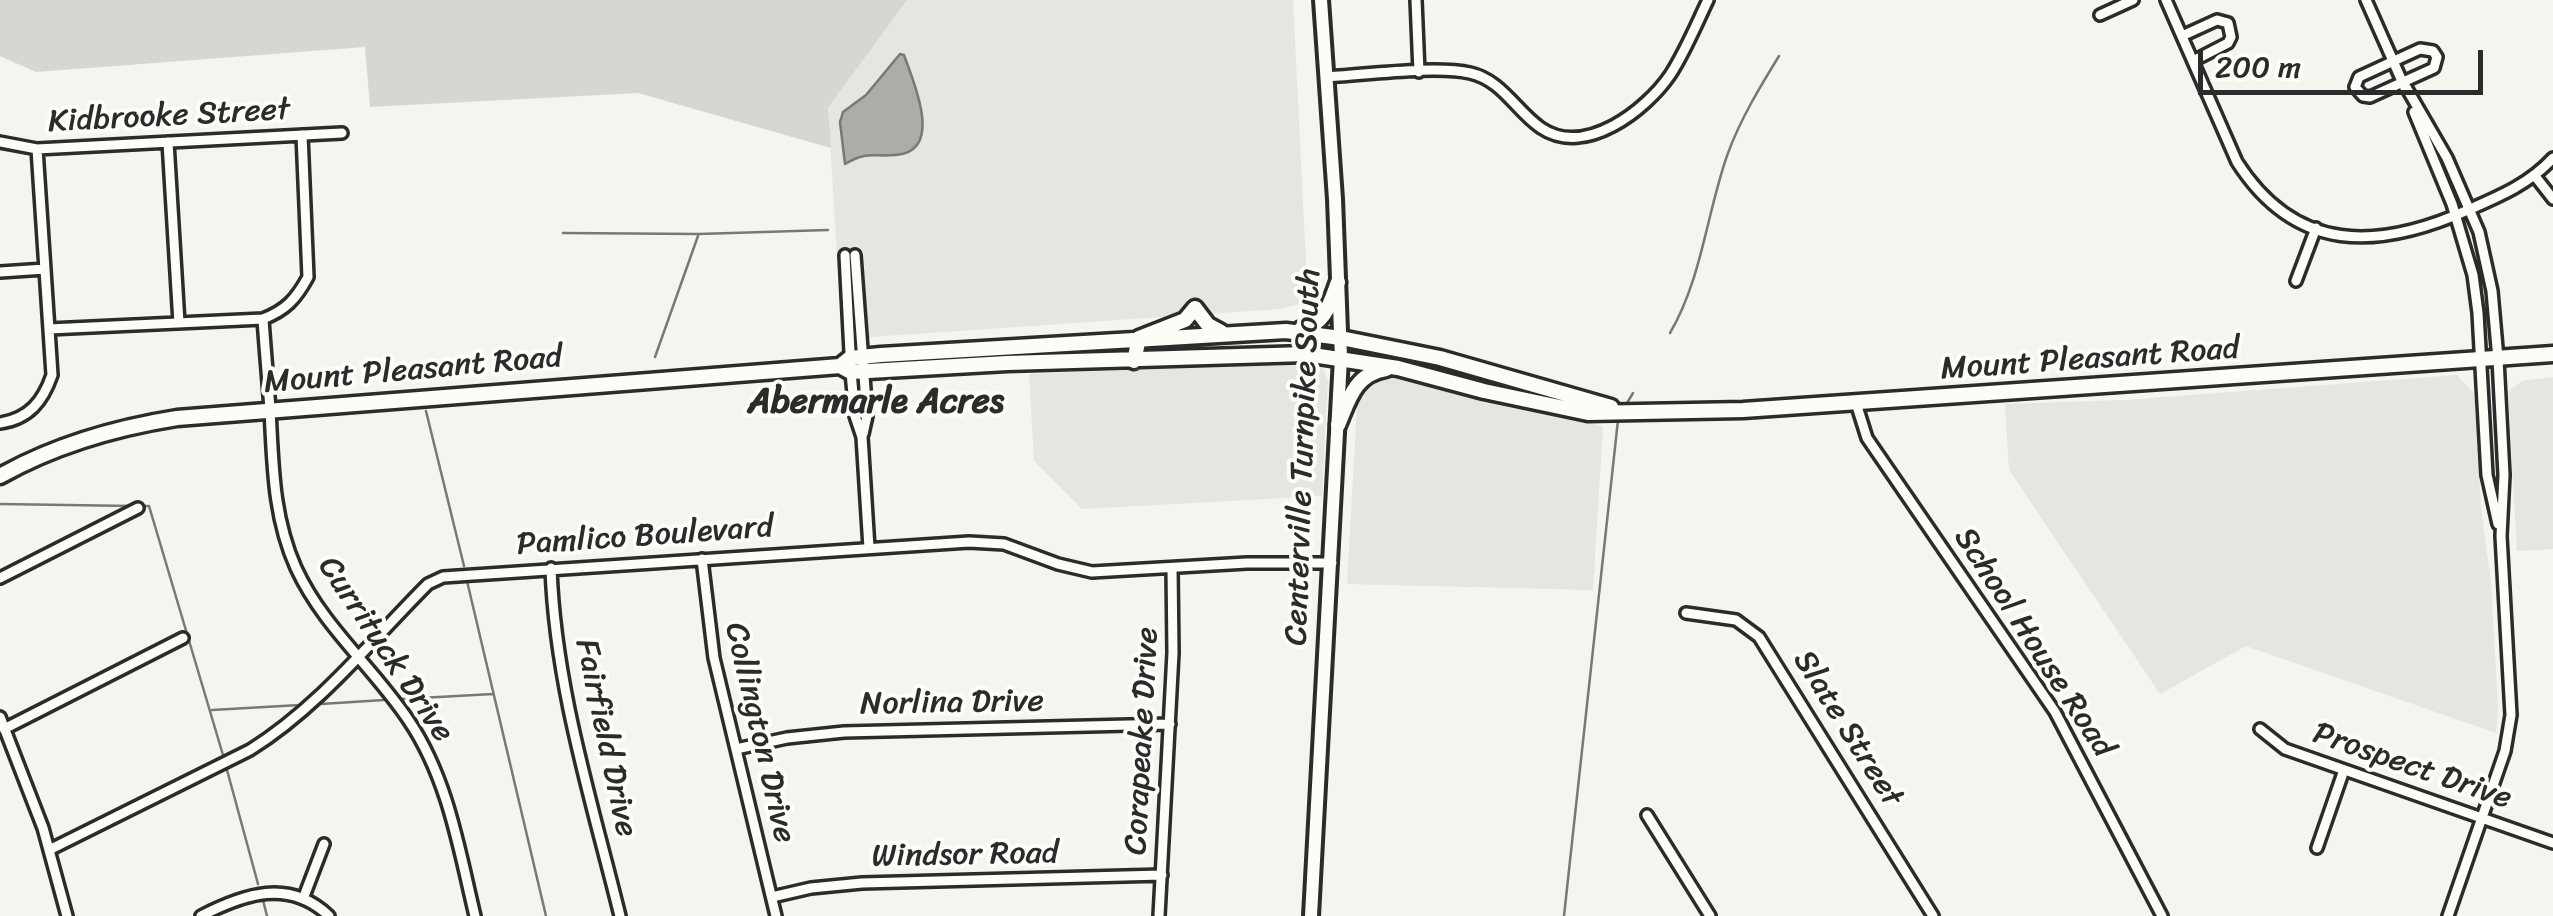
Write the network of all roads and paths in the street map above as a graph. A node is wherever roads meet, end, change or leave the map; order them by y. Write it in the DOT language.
graph roads {
  1 [pos="1322,0"];
  2 [pos="1416,0"];
  3 [pos="1708,0"];
  4 [pos="2134,0"];
  5 [pos="2166,0"];
  6 [pos="2366,0"];
  7 [pos="2100,15"];
  8 [pos="2182,36"];
  9 [pos="2193,61"];
  10 [pos="2393,62"];
  11 [pos="1419,72"];
  12 [pos="1326,77"];
  13 [pos="2403,82"];
  14 [pos="342,133"];
  15 [pos="302,135"];
  16 [pos="0,142"];
  17 [pos="168,142"];
  18 [pos="37,150"];
  19 [pos="2553,158"];
  20 [pos="2535,176"];
  21 [pos="2553,200"];
  22 [pos="2470,209"];
  23 [pos="2456,216"];
  24 [pos="2316,228"];
  25 [pos="850,255"];
  26 [pos="45,268"];
  27 [pos="0,272"];
  28 [pos="2296,280"];
  29 [pos="1338,282"];
  30 [pos="262,318"];
  31 [pos="178,323"];
  32 [pos="49,330"];
  33 [pos="1286,331"];
  34 [pos="1223,332"];
  35 [pos="1140,338"];
  36 [pos="1341,338"];
  37 [pos="2553,354"];
  38 [pos="1341,358"];
  39 [pos="2498,359"];
  40 [pos="2481,360"];
  41 [pos="1134,361"];
  42 [pos="854,365"];
  43 [pos="1398,368"];
  44 [pos="1856,403"];
  45 [pos="270,410"];
  46 [pos="1631,412"];
  47 [pos="0,423"];
  48 [pos="1338,425"];
  49 [pos="0,476"];
  50 [pos="138,508"];
  51 [pos="2502,536"];
  52 [pos="870,548"];
  53 [pos="702,559"];
  54 [pos="1332,563"];
  55 [pos="551,568"];
  56 [pos="1172,568"];
  57 [pos="0,578"];
  58 [pos="1686,614"];
  59 [pos="183,638"];
  60 [pos="358,656"];
  61 [pos="0,718"];
  62 [pos="1170,724"];
  63 [pos="4,729"];
  64 [pos="2260,729"];
  65 [pos="736,749"];
  66 [pos="2344,770"];
  67 [pos="1647,815"];
  68 [pos="2482,819"];
  69 [pos="324,844"];
  70 [pos="2553,844"];
  71 [pos="2317,848"];
  72 [pos="49,850"];
  73 [pos="1162,875"];
  74 [pos="772,897"];
  75 [pos="303,898"];
  76 [pos="67,916"];
  77 [pos="201,916"];
  78 [pos="329,916"];
  79 [pos="475,916"];
  80 [pos="620,916"];
  81 [pos="776,916"];
  82 [pos="1159,916"];
  83 [pos="1311,916"];
  84 [pos="1710,916"];
  85 [pos="1933,916"];
  86 [pos="2162,916"];
  87 [pos="2448,916"];
  1 -- 12 [label="main road, Centerville Turnpike South"];
  2 -- 11 [label="street"];
  3 -- 11 [label="street"];
  4 -- 7 [label="street"];
  5 -- 8 [label="street"];
  6 -- 10 [label="street"];
  8 -- 9 [label="street"];
  8 -- 9 [label="street"];
  9 -- 24 [label="street"];
  10 -- 13 [label="street"];
  10 -- 13 [label="street"];
  10 -- 13 [label="street"];
  11 -- 12 [label="street"];
  12 -- 29 [label="main road, Centerville Turnpike South"];
  13 -- 22 [label="street"];
  13 -- 23 [label="street"];
  14 -- 15 [label="street, Kidbrooke Street"];
  15 -- 17 [label="street, Kidbrooke Street"];
  15 -- 30 [label="street"];
  16 -- 18 [label="street, Kidbrooke Street"];
  17 -- 18 [label="street, Kidbrooke Street"];
  17 -- 31 [label="street"];
  18 -- 26 [label="street"];
  19 -- 20 [label="street"];
  20 -- 21 [label="street"];
  20 -- 22 [label="street"];
  22 -- 23 [label="street"];
  22 -- 39 [label="street"];
  23 -- 24 [label="street"];
  23 -- 40 [label="street"];
  24 -- 28 [label="street"];
  25 -- 42 [label="street"];
  26 -- 27 [label="street"];
  26 -- 32 [label="street"];
  29 -- 33 [label="highway"];
  29 -- 36 [label="main road, Centerville Turnpike South"];
  30 -- 31 [label="street"];
  30 -- 45 [label="street, Currituck Drive"];
  31 -- 32 [label="street"];
  32 -- 47 [label="street"];
  33 -- 34 [label="highway, Mount Pleasant Road"];
  33 -- 36 [label="highway, Mount Pleasant Road"];
  34 -- 35 [label="highway, Mount Pleasant Road"];
  34 -- 35 [label="highway"];
  35 -- 41 [label="highway"];
  35 -- 42 [label="highway, Mount Pleasant Road"];
  36 -- 38 [label="main road, Centerville Turnpike South"];
  36 -- 46 [label="highway, Mount Pleasant Road"];
  37 -- 39 [label="highway, Mount Pleasant Road"];
  38 -- 41 [label="highway, Mount Pleasant Road"];
  38 -- 43 [label="highway, Mount Pleasant Road"];
  38 -- 48 [label="main road, Centerville Turnpike South"];
  39 -- 40 [label="highway, Mount Pleasant Road"];
  39 -- 51 [label="street"];
  40 -- 44 [label="highway, Mount Pleasant Road"];
  40 -- 51 [label="street"];
  41 -- 42 [label="highway, Mount Pleasant Road"];
  42 -- 45 [label="highway, Mount Pleasant Road"];
  42 -- 52 [label="street"];
  43 -- 46 [label="highway, Mount Pleasant Road"];
  43 -- 48 [label="highway"];
  44 -- 46 [label="highway, Mount Pleasant Road"];
  44 -- 86 [label="street, School House Road"];
  45 -- 49 [label="highway, Mount Pleasant Road"];
  45 -- 60 [label="street, Currituck Drive"];
  48 -- 54 [label="main road, Centerville Turnpike South"];
  50 -- 57 [label="street"];
  51 -- 68 [label="street"];
  52 -- 53 [label="street, Pamlico Boulevard"];
  52 -- 56 [label="street, Pamlico Boulevard"];
  53 -- 55 [label="street, Pamlico Boulevard"];
  53 -- 65 [label="street, Collington Drive"];
  54 -- 56 [label="street, Pamlico Boulevard"];
  54 -- 83 [label="main road, Centerville Turnpike South"];
  55 -- 60 [label="street, Pamlico Boulevard"];
  55 -- 80 [label="street, Fairfield Drive"];
  56 -- 62 [label="street, Corapeake Drive"];
  58 -- 85 [label="street, Slate Street"];
  59 -- 63 [label="street"];
  60 -- 72 [label="street, Pamlico Boulevard"];
  60 -- 79 [label="street, Currituck Drive"];
  61 -- 63 [label="street"];
  62 -- 65 [label="street, Norlina Drive"];
  62 -- 73 [label="street, Corapeake Drive"];
  63 -- 72 [label="street"];
  64 -- 66 [label="street, Prospect Drive"];
  65 -- 74 [label="street, Collington Drive"];
  66 -- 68 [label="street, Prospect Drive"];
  66 -- 71 [label="street"];
  67 -- 84 [label="street"];
  68 -- 70 [label="street, Prospect Drive"];
  68 -- 87 [label="street"];
  69 -- 75 [label="street"];
  72 -- 76 [label="street"];
  73 -- 74 [label="street, Windsor Road"];
  73 -- 82 [label="street, Corapeake Drive"];
  74 -- 81 [label="street, Collington Drive"];
  75 -- 77 [label="street"];
  75 -- 78 [label="street"];
}
